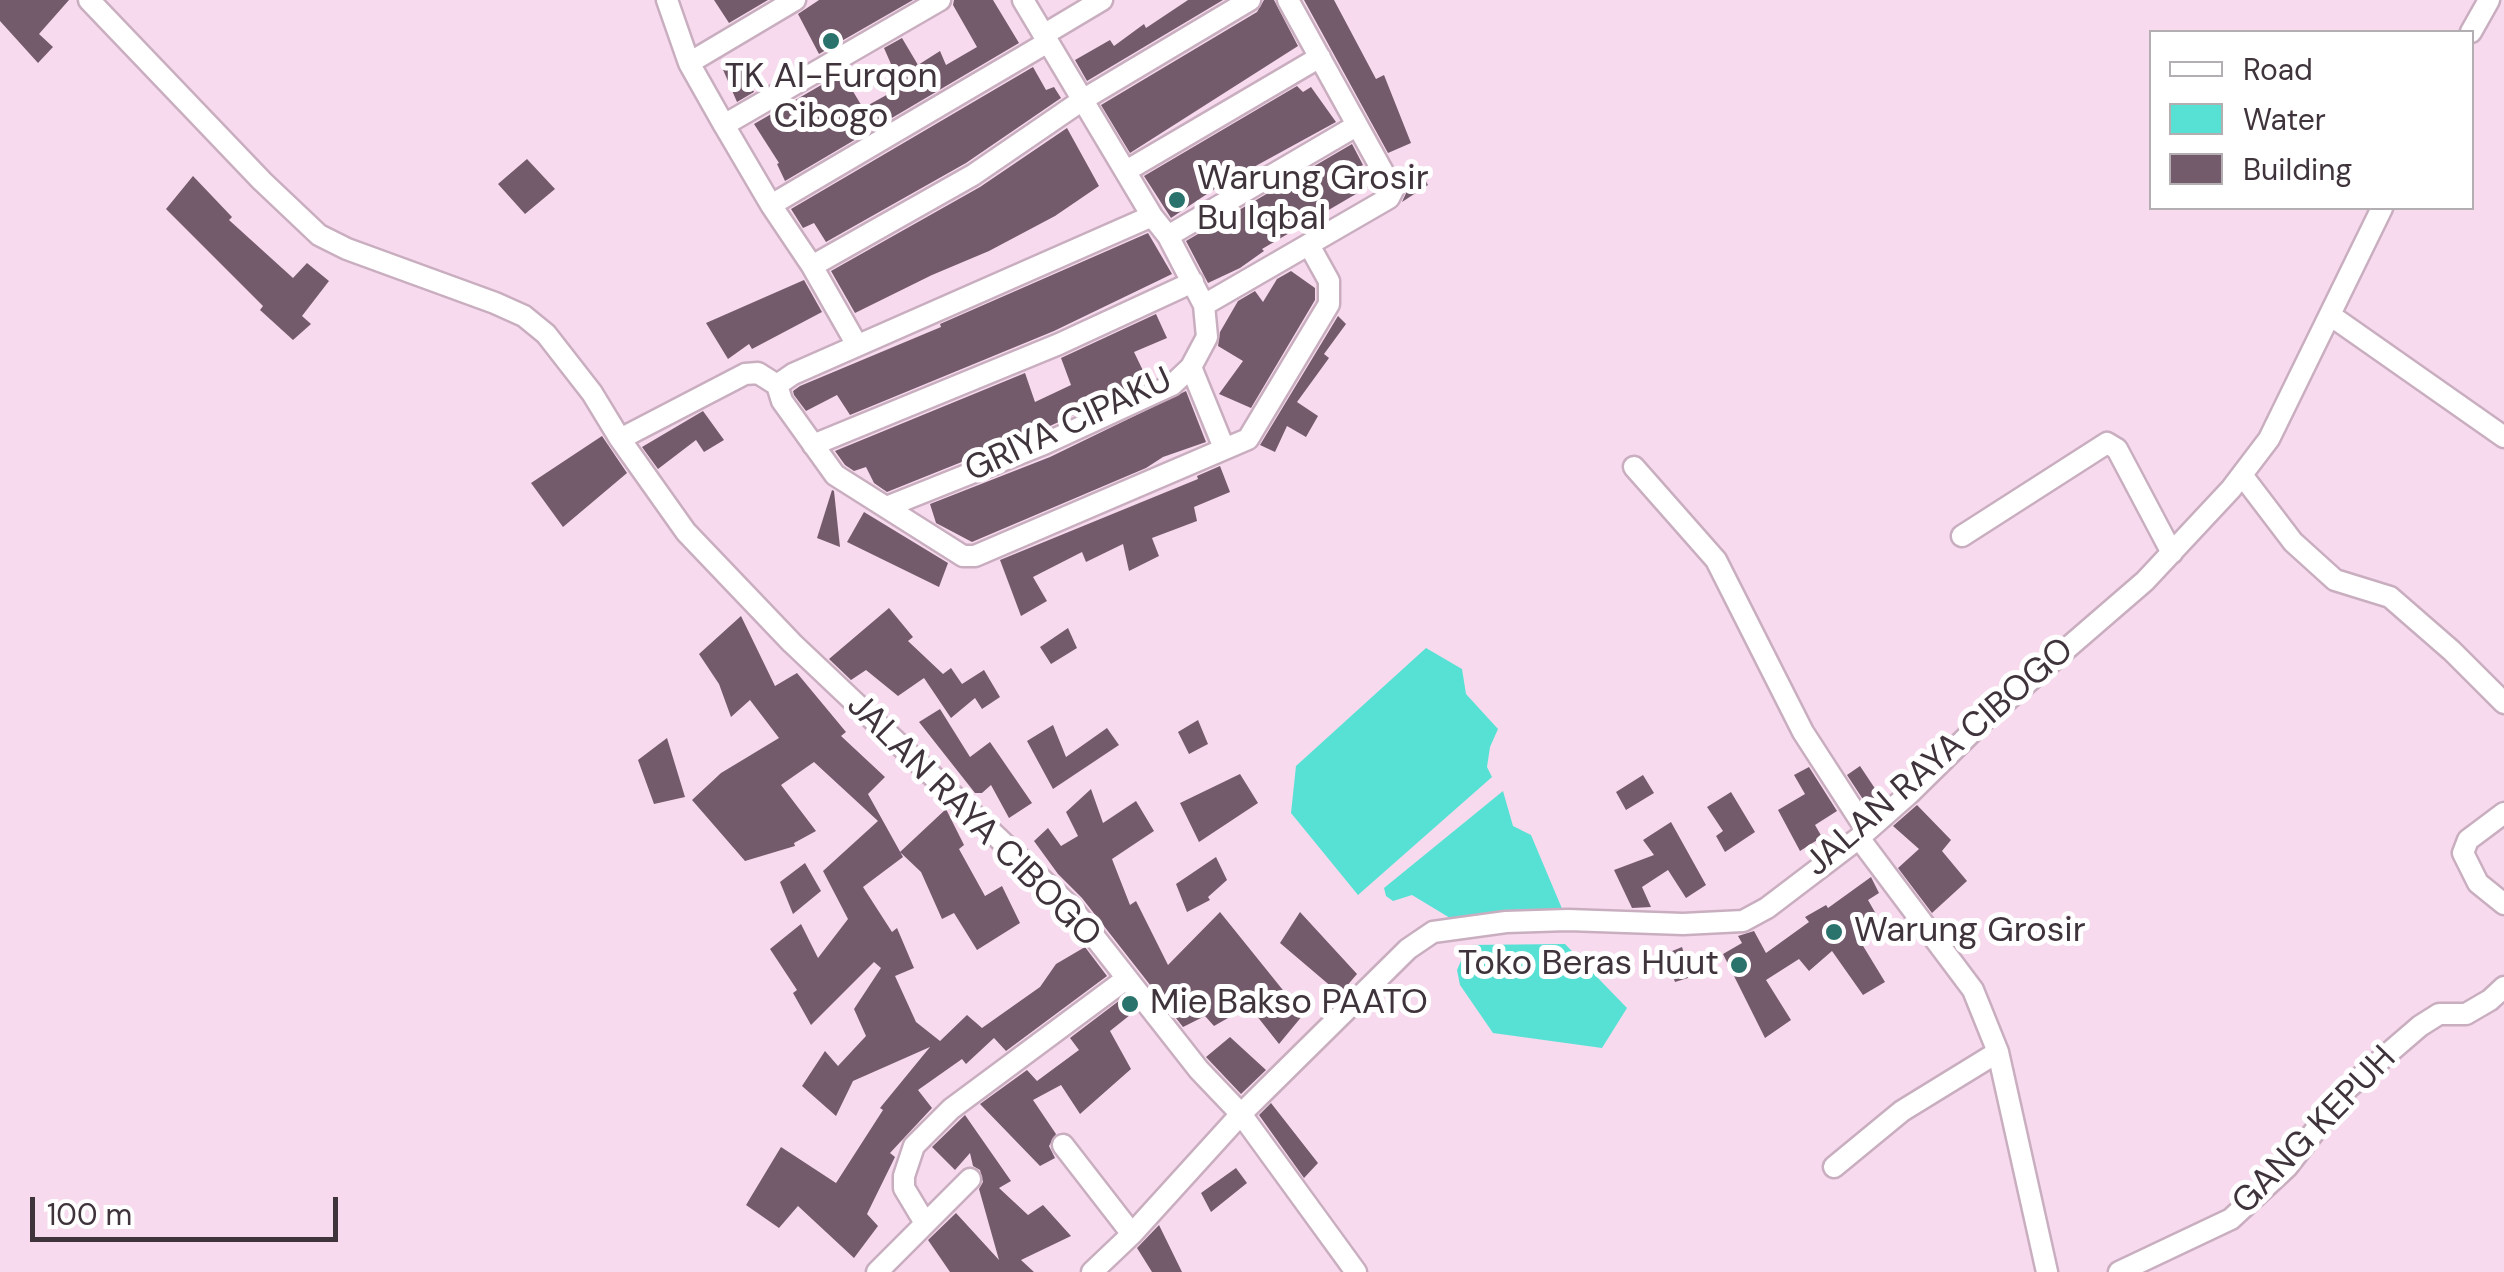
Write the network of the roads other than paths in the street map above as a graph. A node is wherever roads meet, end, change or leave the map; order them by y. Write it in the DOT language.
graph roads {
  1 [pos="89,0"];
  2 [pos="668,0"];
  3 [pos="794,0"];
  4 [pos="940,0"];
  5 [pos="1024,0"];
  6 [pos="1102,0"];
  7 [pos="1250,0"];
  8 [pos="1288,0"];
  9 [pos="2488,0"];
  10 [pos="2472,30"];
  11 [pos="1046,38"];
  12 [pos="1320,56"];
  13 [pos="689,63"];
  14 [pos="1084,99"];
  15 [pos="724,125"];
  16 [pos="1356,126"];
  17 [pos="1126,171"];
  18 [pos="771,205"];
  19 [pos="2381,210"];
  20 [pos="1152,216"];
  21 [pos="1168,236"];
  22 [pos="1309,245"];
  23 [pos="812,266"];
  24 [pos="1193,282"];
  25 [pos="1204,306"];
  26 [pos="2330,315"];
  27 [pos="857,345"];
  28 [pos="1190,367"];
  29 [pos="777,385"];
  30 [pos="2504,437"];
  31 [pos="620,439"];
  32 [pos="813,445"];
  33 [pos="1224,448"];
  34 [pos="1634,466"];
  35 [pos="2242,475"];
  36 [pos="889,506"];
  37 [pos="1962,536"];
  38 [pos="2172,552"];
  39 [pos="2504,703"];
  40 [pos="2504,813"];
  41 [pos="1863,835"];
  42 [pos="2504,904"];
  43 [pos="1126,979"];
  44 [pos="2504,987"];
  45 [pos="1998,1052"];
  46 [pos="1242,1114"];
  47 [pos="1063,1145"];
  48 [pos="1834,1167"];
  49 [pos="970,1179"];
  50 [pos="925,1223"];
  51 [pos="1132,1234"];
  52 [pos="877,1272"];
  53 [pos="1092,1272"];
  54 [pos="1356,1272"];
  55 [pos="2046,1272"];
  56 [pos="2120,1272"];
  1 -- 31 [label="street, JALAN RAYA CIBOGO"];
  2 -- 13 [label="street"];
  3 -- 13 [label="street"];
  4 -- 15 [label="street"];
  5 -- 11 [label="street"];
  6 -- 11 [label="street"];
  7 -- 14 [label="street"];
  8 -- 12 [label="street"];
  9 -- 10 [label="street"];
  11 -- 14 [label="street"];
  11 -- 18 [label="street"];
  12 -- 16 [label="street"];
  12 -- 17 [label="street"];
  13 -- 15 [label="street"];
  14 -- 17 [label="street"];
  14 -- 23 [label="street"];
  15 -- 18 [label="street"];
  16 -- 21 [label="street"];
  16 -- 22 [label="street"];
  17 -- 20 [label="street"];
  18 -- 23 [label="street"];
  19 -- 26 [label="street, JALAN RAYA CIBOGO"];
  20 -- 21 [label="street"];
  20 -- 27 [label="street"];
  21 -- 24 [label="street"];
  22 -- 25 [label="street"];
  22 -- 33 [label="street"];
  23 -- 27 [label="street"];
  24 -- 25 [label="street"];
  24 -- 32 [label="street"];
  25 -- 28 [label="street, GRIYA CIPAKU"];
  26 -- 30 [label="street"];
  26 -- 35 [label="street, JALAN RAYA CIBOGO"];
  27 -- 29 [label="street"];
  28 -- 33 [label="street"];
  28 -- 36 [label="street, GRIYA CIPAKU"];
  29 -- 31 [label="street"];
  29 -- 32 [label="street"];
  31 -- 43 [label="street, JALAN RAYA CIBOGO"];
  32 -- 36 [label="street"];
  33 -- 36 [label="street"];
  34 -- 41 [label="street"];
  35 -- 38 [label="street, JALAN RAYA CIBOGO"];
  35 -- 39 [label="street"];
  37 -- 38 [label="street"];
  38 -- 41 [label="street, JALAN RAYA CIBOGO"];
  40 -- 42 [label="street"];
  41 -- 45 [label="street"];
  41 -- 46 [label="street, JALAN RAYA CIBOGO"];
  43 -- 46 [label="street, JALAN RAYA CIBOGO"];
  43 -- 50 [label="street"];
  44 -- 56 [label="street, GANG KEPUH"];
  45 -- 48 [label="street"];
  45 -- 55 [label="street"];
  46 -- 51 [label="street"];
  46 -- 54 [label="street"];
  47 -- 51 [label="street"];
  49 -- 50 [label="street"];
  50 -- 52 [label="street"];
  51 -- 53 [label="street"];
}
